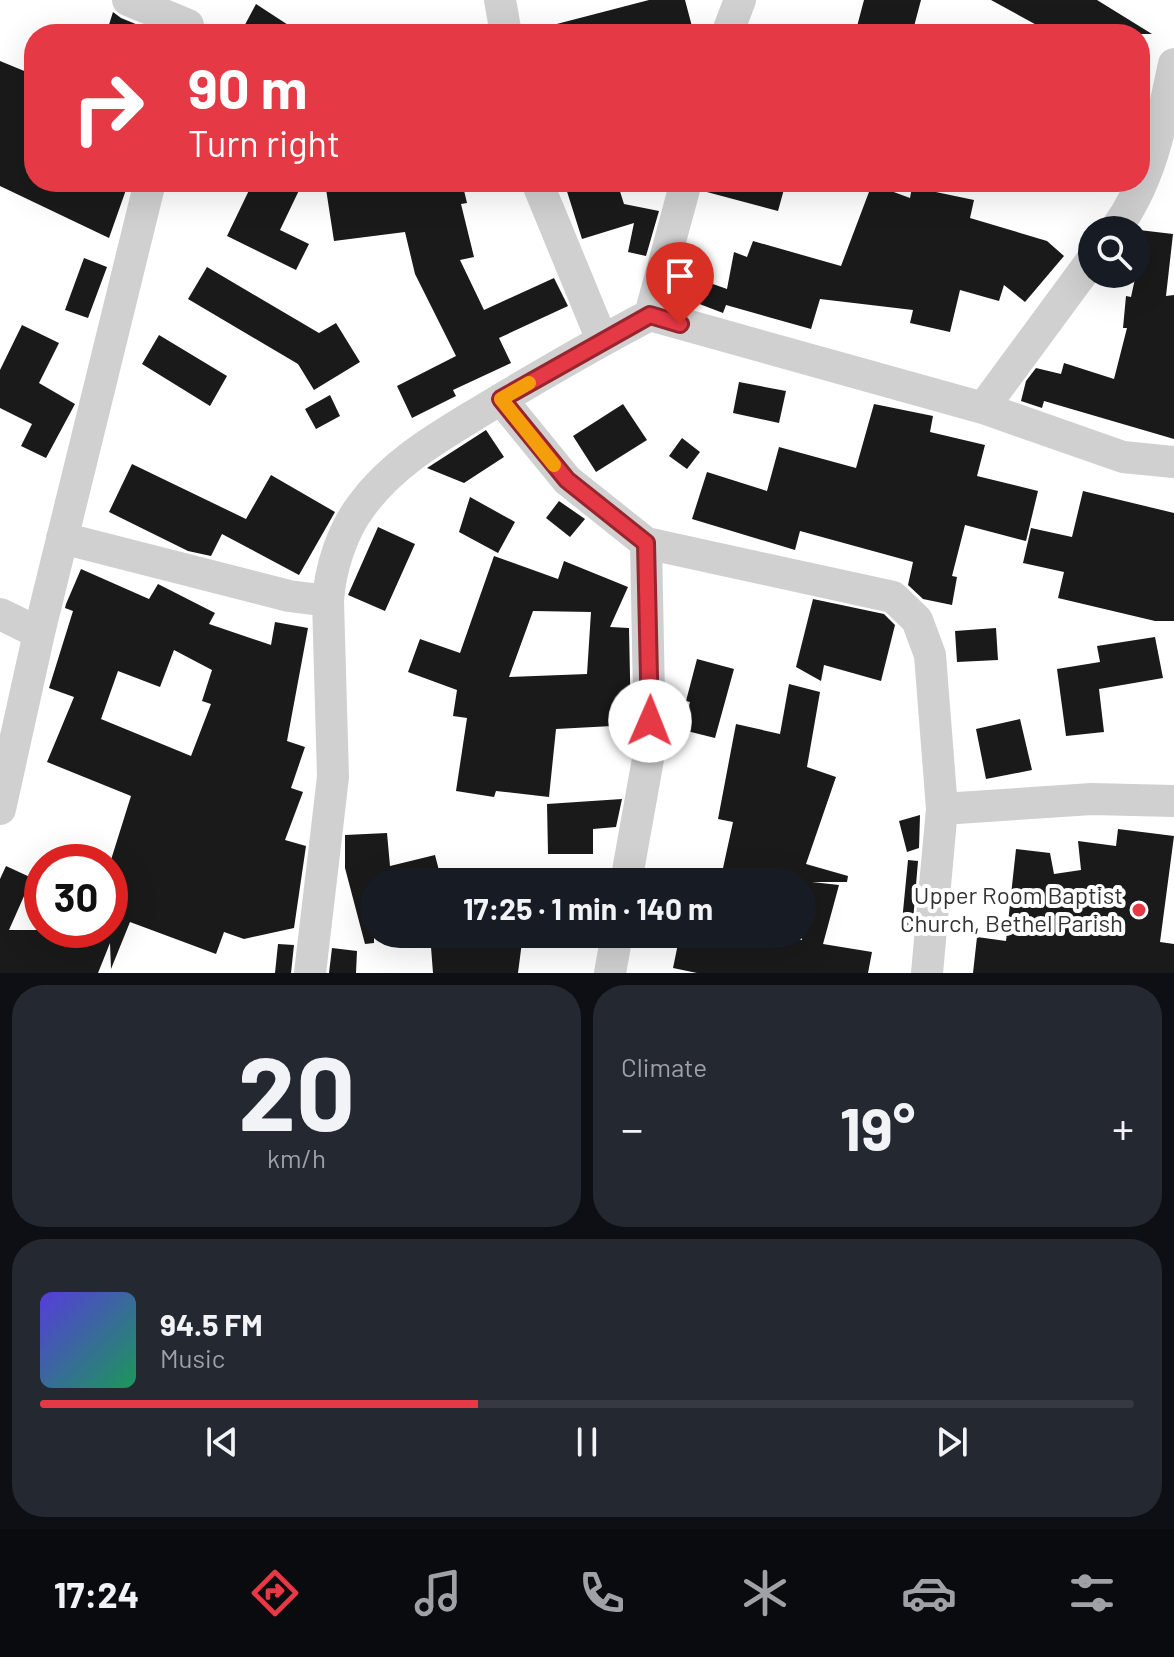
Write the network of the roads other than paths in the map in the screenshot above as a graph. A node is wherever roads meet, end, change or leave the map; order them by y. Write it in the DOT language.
graph roads {
  1 [pos="128,0"];
  2 [pos="500,0"];
  3 [pos="740,0"];
  4 [pos="188,20"];
  5 [pos="504,24"];
  6 [pos="731,24"];
  7 [pos="1174,64"];
  8 [pos="1150,166"];
  9 [pos="148,192"];
  10 [pos="541,192"];
  11 [pos="683,192"];
  12 [pos="1137,192"];
  13 [pos="1125,216"];
  14 [pos="1078,279"];
  15 [pos="650,315"];
  16 [pos="602,340"];
  17 [pos="501,399"];
  18 [pos="983,408"];
  19 [pos="1174,462"];
  20 [pos="62,538"];
  21 [pos="646,543"];
  22 [pos="328,601"];
  23 [pos="0,614"];
  24 [pos="39,633"];
  25 [pos="6,762"];
  26 [pos="1174,801"];
  27 [pos="0,809"];
  28 [pos="942,809"];
  29 [pos="629,868"];
  30 [pos="614,948"];
  31 [pos="310,973"];
  32 [pos="610,973"];
  33 [pos="927,973"];
  1 -- 4 [label="street"];
  2 -- 5 [label="street"];
  3 -- 6 [label="street"];
  7 -- 8 [label="street"];
  9 -- 20 [label="street"];
  10 -- 16 [label="street"];
  11 -- 15 [label="street"];
  12 -- 13 [label="street"];
  14 -- 18 [label="street"];
  15 -- 16 [label="street"];
  15 -- 18 [label="street"];
  16 -- 17 [label="street"];
  17 -- 21 [label="street"];
  17 -- 22 [label="street"];
  18 -- 19 [label="street"];
  20 -- 22 [label="street"];
  20 -- 24 [label="street"];
  21 -- 28 [label="street"];
  21 -- 29 [label="street"];
  22 -- 31 [label="street"];
  23 -- 24 [label="street"];
  24 -- 25 [label="street"];
  25 -- 27 [label="street"];
  26 -- 28 [label="street"];
  28 -- 33 [label="street"];
  30 -- 32 [label="street"];
}
